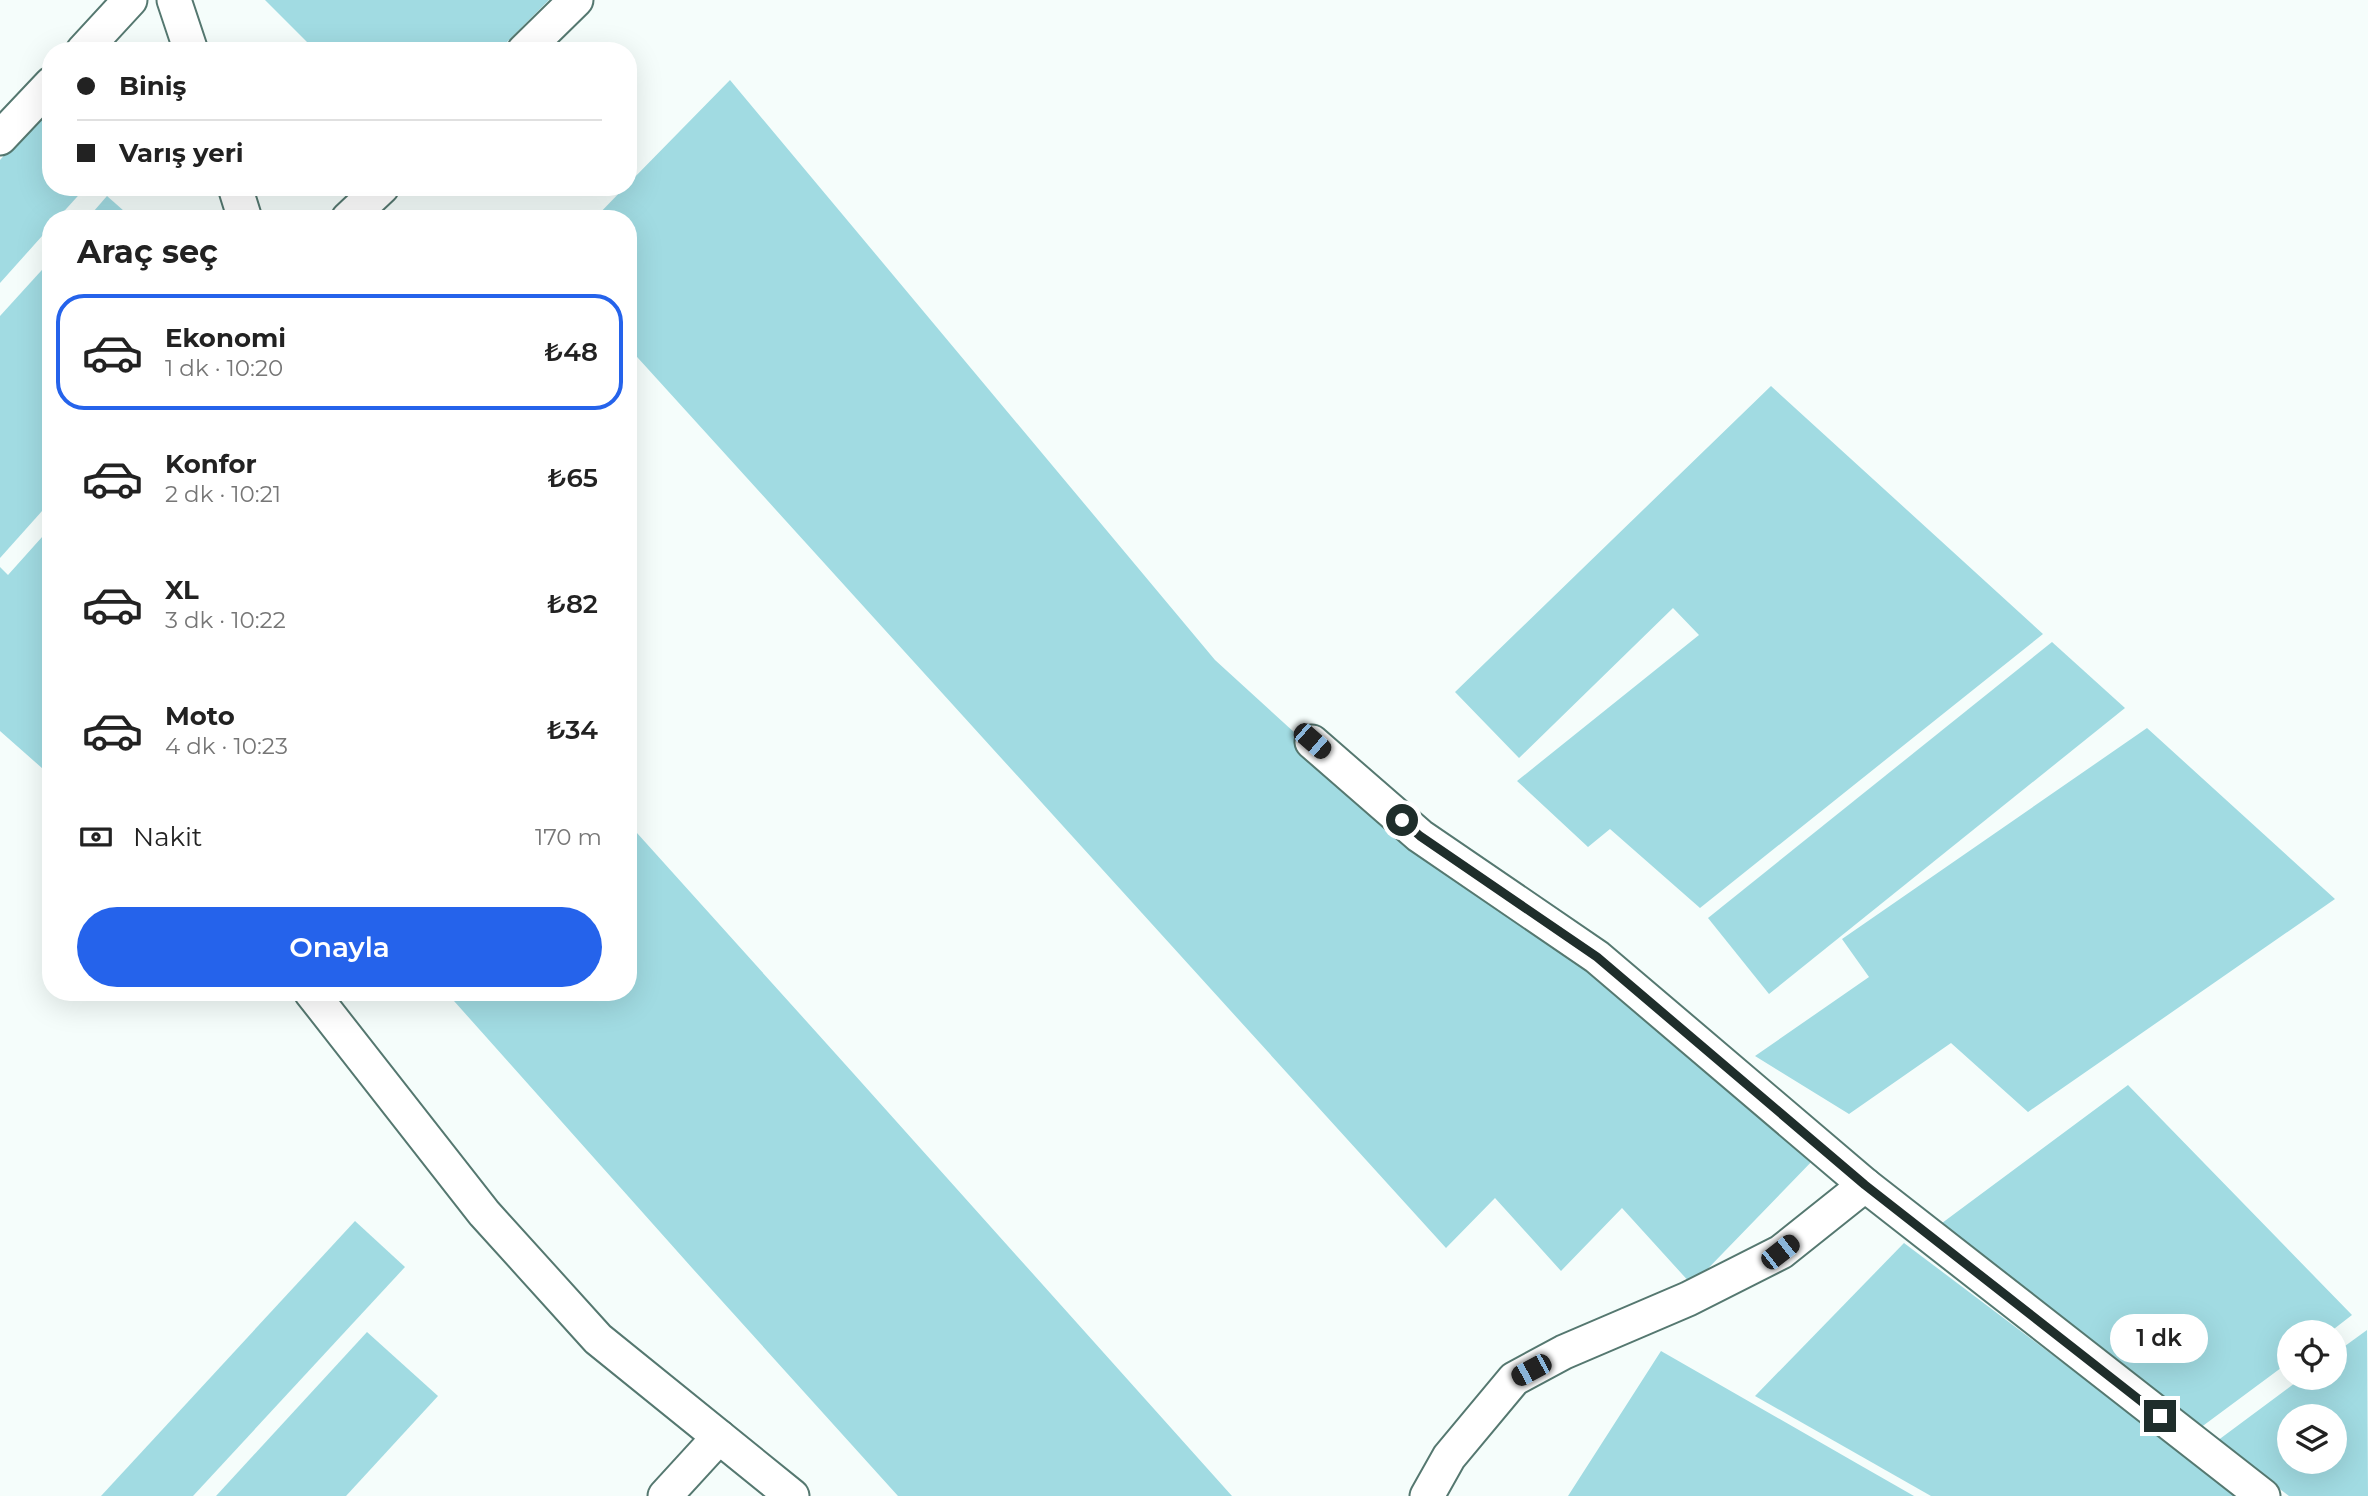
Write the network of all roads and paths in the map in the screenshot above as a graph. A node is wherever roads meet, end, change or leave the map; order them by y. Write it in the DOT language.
graph roads {
  1 [pos="130,0"];
  2 [pos="174,0"];
  3 [pos="576,0"];
  4 [pos="90,42"];
  5 [pos="188,42"];
  6 [pos="533,42"];
  7 [pos="42,94"];
  8 [pos="0,138"];
  9 [pos="372,196"];
  10 [pos="358,210"];
  11 [pos="1312,741"];
  12 [pos="318,1001"];
  13 [pos="1865,1185"];
  14 [pos="719,1437"];
  15 [pos="665,1496"];
  16 [pos="792,1496"];
  17 [pos="1427,1496"];
  18 [pos="2263,1496"];
  1 -- 4 [label="street"];
  2 -- 5 [label="street"];
  3 -- 6 [label="street"];
  7 -- 8 [label="street"];
  9 -- 10 [label="street"];
  11 -- 13 [label="street"];
  12 -- 14 [label="street"];
  13 -- 17 [label="street"];
  13 -- 18 [label="street"];
  14 -- 15 [label="street"];
  14 -- 16 [label="street"];
}
